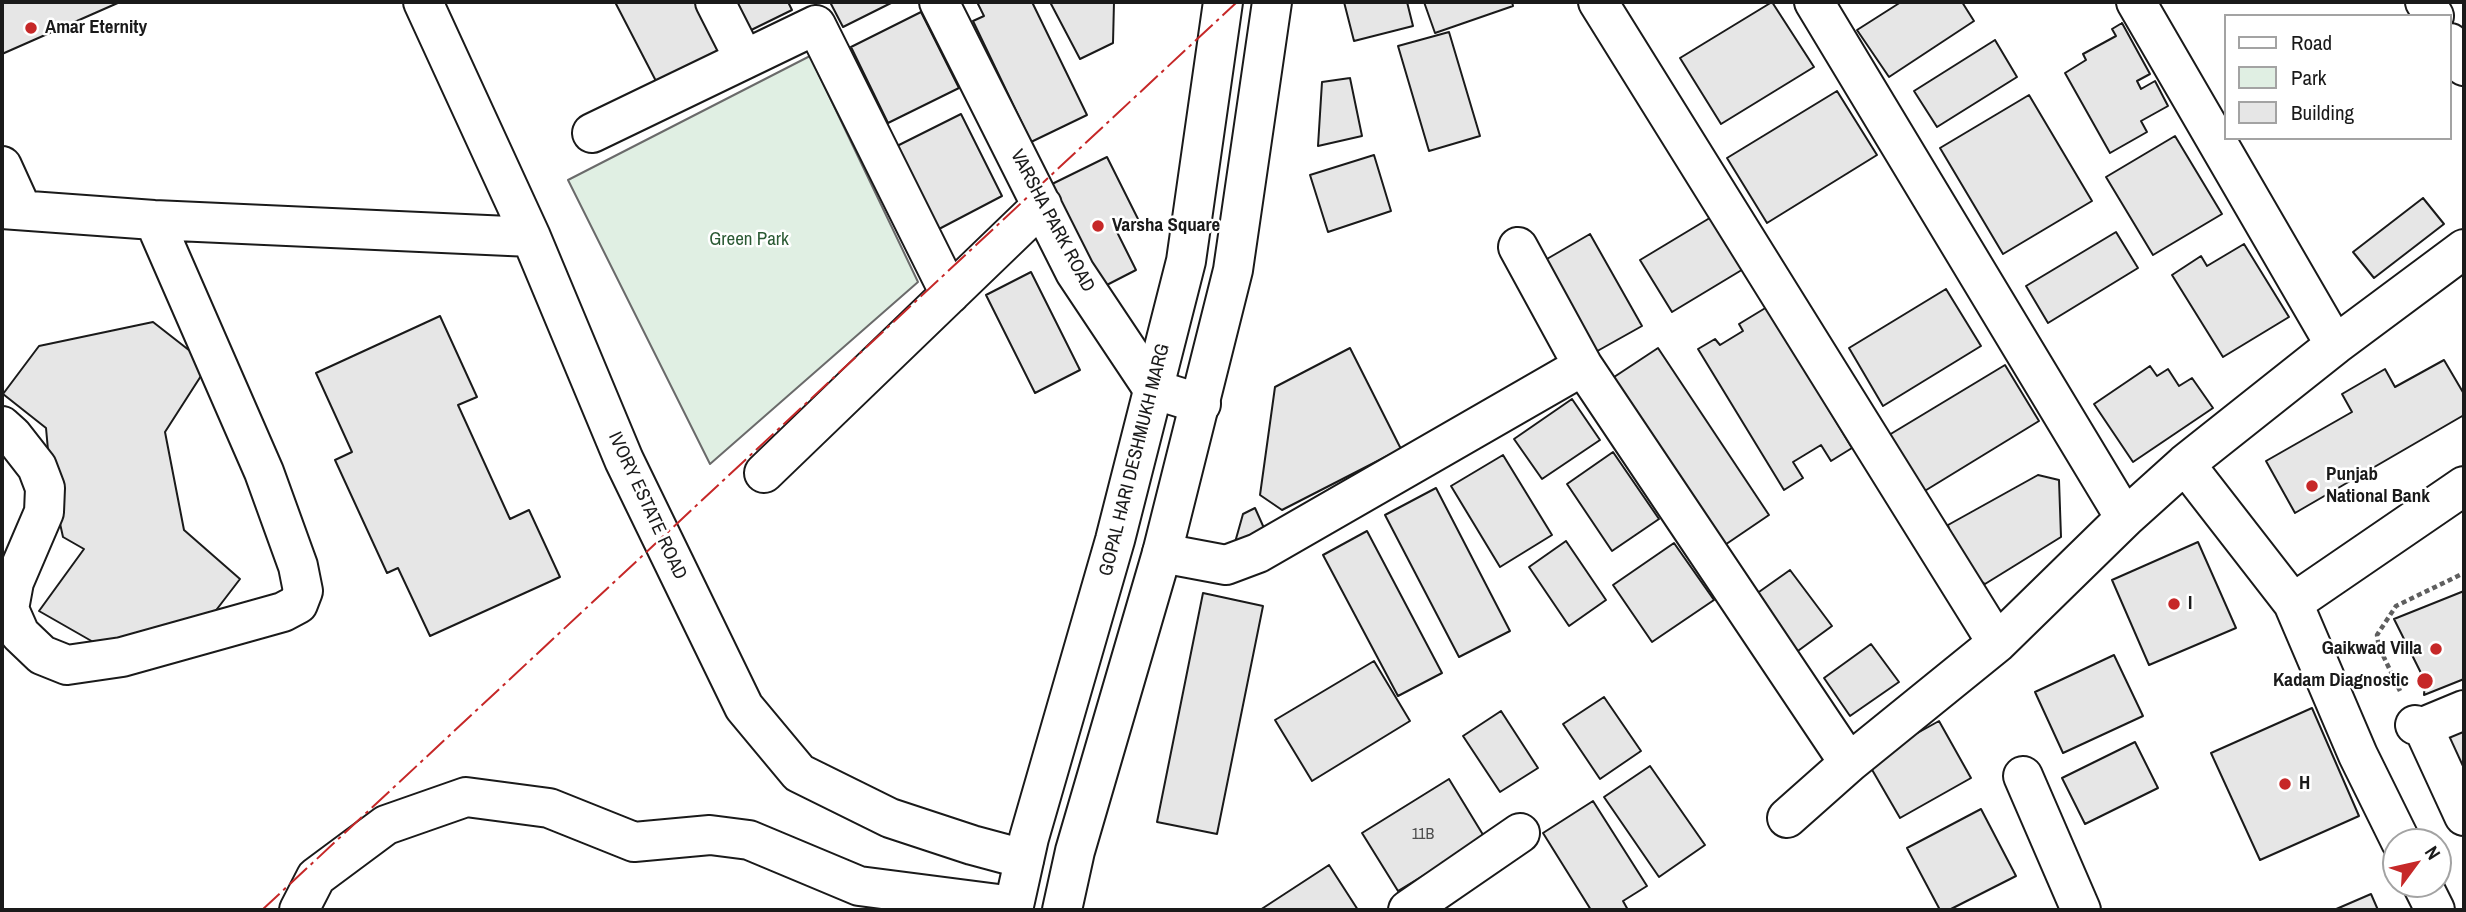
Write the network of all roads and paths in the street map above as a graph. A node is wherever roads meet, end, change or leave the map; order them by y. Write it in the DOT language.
graph roads {
  1 [pos="423,2"];
  2 [pos="715,2"];
  3 [pos="939,2"];
  4 [pos="1223,2"];
  5 [pos="1272,2"];
  6 [pos="1598,2"];
  7 [pos="1814,2"];
  8 [pos="2136,2"];
  9 [pos="2452,46"];
  10 [pos="744,59"];
  11 [pos="2464,66"];
  12 [pos="592,133"];
  13 [pos="2,166"];
  14 [pos="1042,205"];
  15 [pos="12,209"];
  16 [pos="154,220"];
  17 [pos="531,237"];
  18 [pos="1518,247"];
  19 [pos="2464,250"];
  20 [pos="950,293"];
  21 [pos="2335,345"];
  22 [pos="1583,366"];
  23 [pos="1153,390"];
  24 [pos="1201,404"];
  25 [pos="2,426"];
  26 [pos="2185,464"];
  27 [pos="764,473"];
  28 [pos="2464,486"];
  29 [pos="2125,519"];
  30 [pos="1162,553"];
  31 [pos="2464,573"];
  32 [pos="2293,603"];
  33 [pos="1997,643"];
  34 [pos="2464,710"];
  35 [pos="2419,726"];
  36 [pos="1849,762"];
  37 [pos="2023,776"];
  38 [pos="2464,817"];
  39 [pos="1787,818"];
  40 [pos="2394,828"];
  41 [pos="1520,833"];
  42 [pos="1024,859"];
  43 [pos="901,901"];
  44 [pos="1013,908"];
  45 [pos="299,910"];
  46 [pos="1062,910"];
  47 [pos="1408,910"];
  48 [pos="2081,910"];
  1 -- 17 [label="street, IVORY ESTATE ROAD"];
  2 -- 10 [label="street"];
  3 -- 14 [label="street, VARSHA PARK ROAD"];
  4 -- 23 [label="street, GOPAL HARI DESHMUKH MARG"];
  5 -- 24 [label="street"];
  6 -- 33 [label="street"];
  7 -- 29 [label="street"];
  8 -- 21 [label="street"];
  9 -- 11 [label="street"];
  10 -- 12 [label="street"];
  10 -- 20 [label="street"];
  13 -- 15 [label="street"];
  14 -- 20 [label="street"];
  14 -- 23 [label="street, VARSHA PARK ROAD"];
  15 -- 16 [label="street"];
  16 -- 17 [label="street"];
  16 -- 25 [label="street"];
  17 -- 42 [label="street, IVORY ESTATE ROAD"];
  18 -- 22 [label="street"];
  19 -- 21 [label="street"];
  20 -- 27 [label="street"];
  21 -- 26 [label="street"];
  22 -- 30 [label="street"];
  22 -- 36 [label="street"];
  23 -- 24 [label="street"];
  23 -- 42 [label="street, GOPAL HARI DESHMUKH MARG"];
  24 -- 30 [label="street"];
  26 -- 29 [label="street"];
  26 -- 32 [label="street"];
  28 -- 32 [label="street"];
  29 -- 33 [label="street"];
  30 -- 46 [label="street"];
  31 -- 35 [label="path"];
  32 -- 40 [label="street"];
  33 -- 36 [label="street"];
  34 -- 35 [label="street"];
  35 -- 38 [label="street"];
  36 -- 39 [label="street"];
  37 -- 48 [label="street"];
  41 -- 47 [label="street"];
  42 -- 44 [label="street, GOPAL HARI DESHMUKH MARG"];
  43 -- 44 [label="street"];
  43 -- 45 [label="street"];
}
